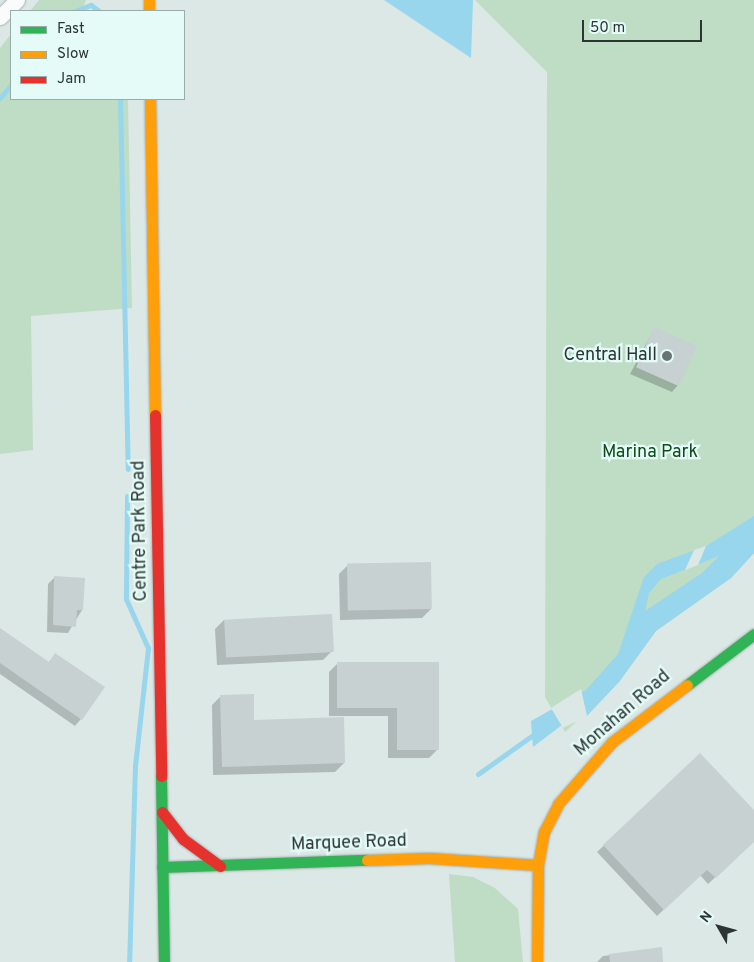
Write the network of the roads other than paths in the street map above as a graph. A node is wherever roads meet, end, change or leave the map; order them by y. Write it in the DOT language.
graph roads {
  1 [pos="17,0"];
  2 [pos="0,17"];
  3 [pos="150,100"];
  4 [pos="754,634"];
  5 [pos="162,812"];
  6 [pos="538,865"];
  7 [pos="220,866"];
  8 [pos="162,867"];
  9 [pos="164,962"];
  10 [pos="537,962"];
  1 -- 2 [label="street"];
  3 -- 5 [label="street, Centre Park Road"];
  4 -- 6 [label="street, Monahan Road"];
  5 -- 7 [label="street"];
  5 -- 8 [label="street, Centre Park Road"];
  6 -- 7 [label="street, Marquee Road"];
  6 -- 10 [label="street, Monahan Road"];
  7 -- 8 [label="street, Marquee Road"];
  8 -- 9 [label="street, Centre Park Road"];
}
